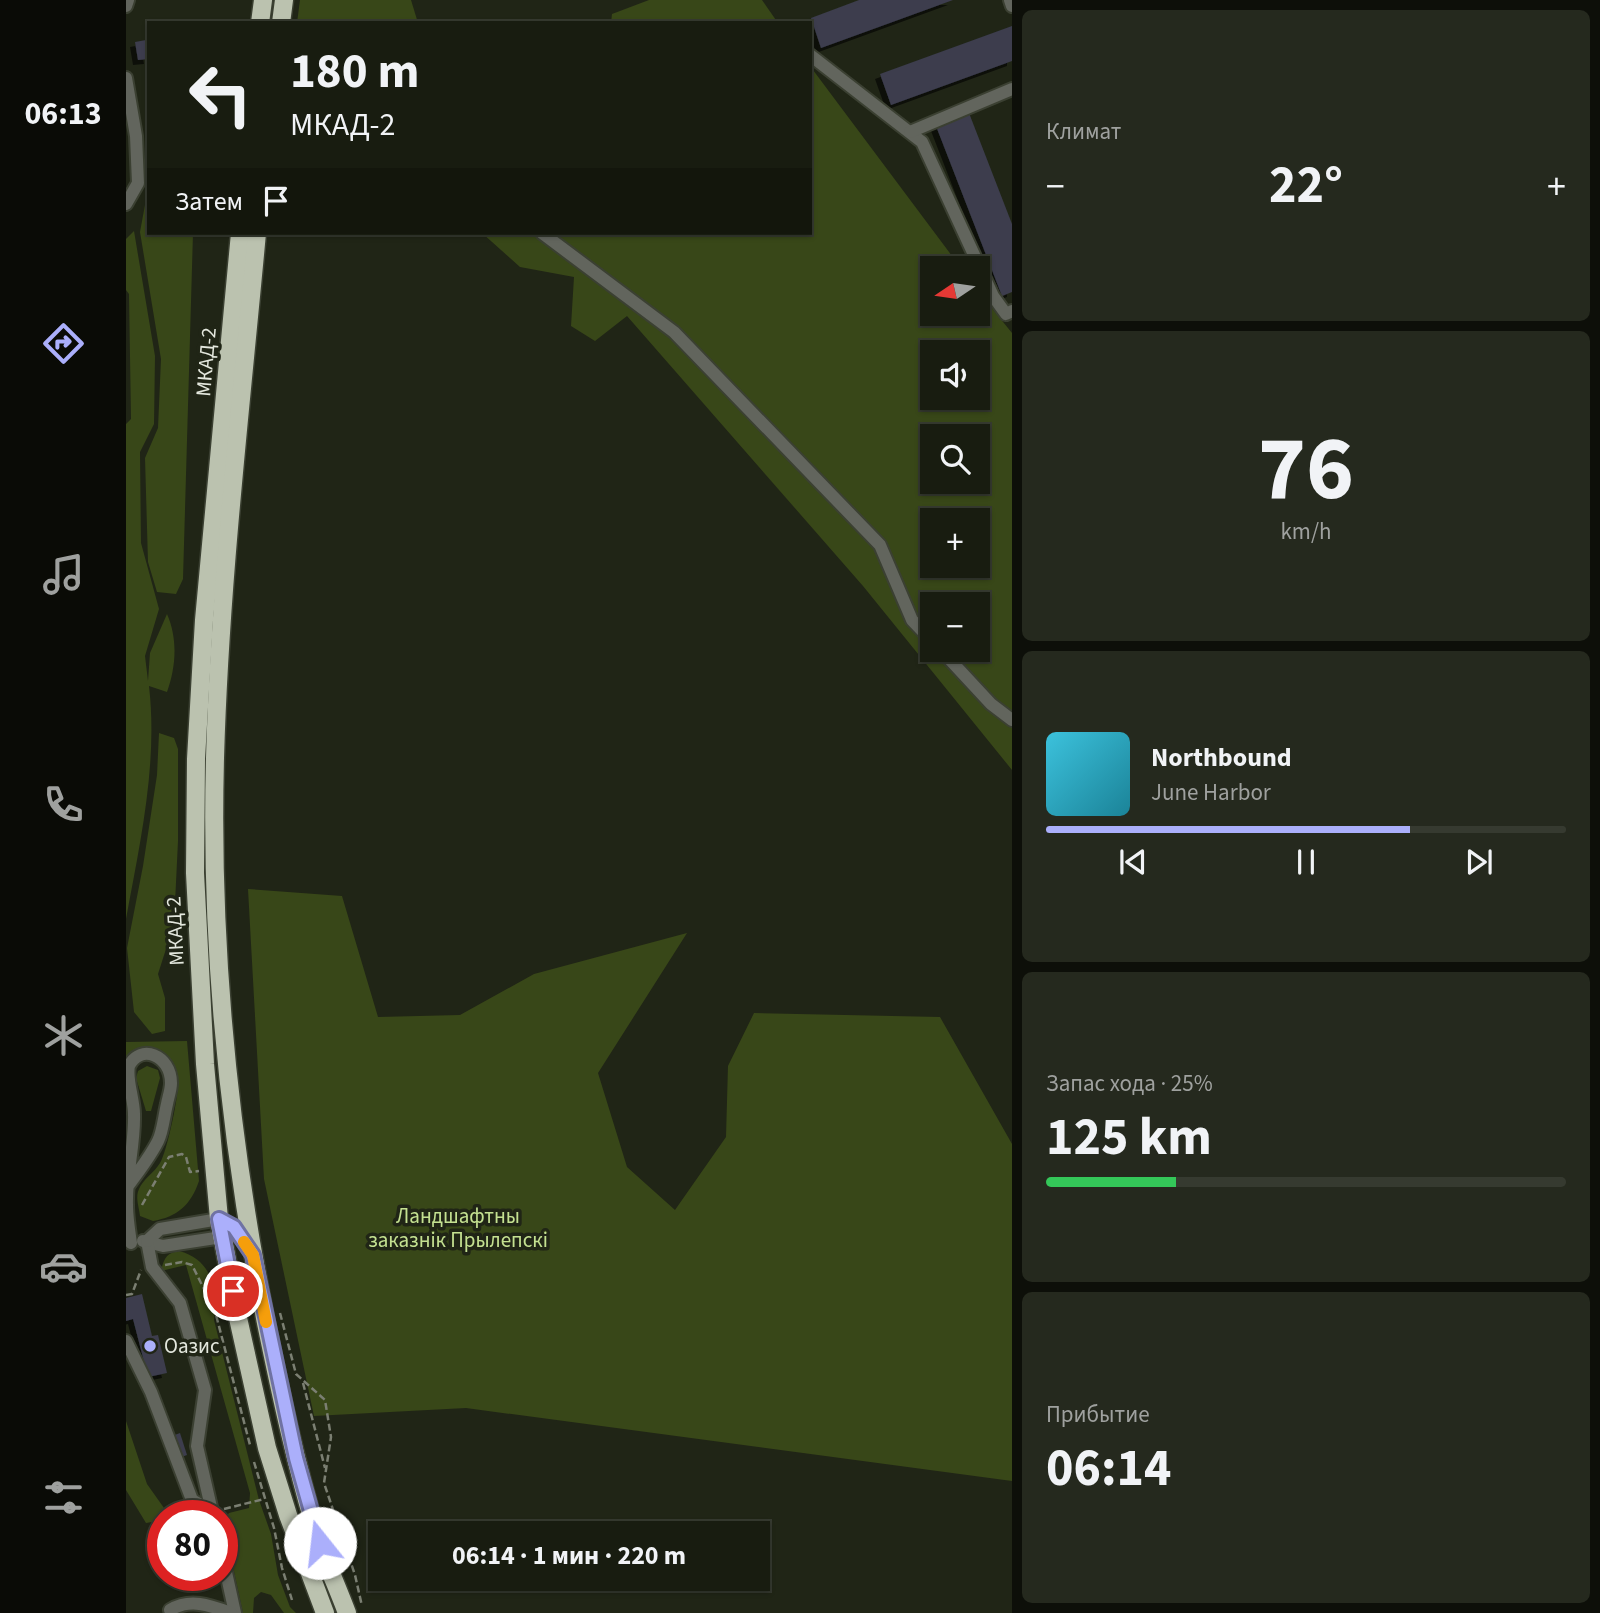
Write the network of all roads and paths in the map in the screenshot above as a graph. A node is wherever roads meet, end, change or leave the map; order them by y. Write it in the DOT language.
graph roads {
  1 [pos="128,0"];
  2 [pos="263,0"];
  3 [pos="284,0"];
  4 [pos="1010,0"];
  5 [pos="126,6"];
  6 [pos="1012,6"];
  7 [pos="261,21"];
  8 [pos="281,21"];
  9 [pos="812,57"];
  10 [pos="126,78"];
  11 [pos="1012,89"];
  12 [pos="909,132"];
  13 [pos="126,204"];
  14 [pos="240,235"];
  15 [pos="257,235"];
  16 [pos="545,235"];
  17 [pos="1012,311"];
  18 [pos="920,628"];
  19 [pos="952,662"];
  20 [pos="1012,720"];
  21 [pos="199,1171"];
  22 [pos="128,1186"];
  23 [pos="243,1197"];
  24 [pos="142,1205"];
  25 [pos="225,1228"];
  26 [pos="147,1241"];
  27 [pos="128,1243"];
  28 [pos="253,1255"];
  29 [pos="147,1267"];
  30 [pos="126,1296"];
  31 [pos="280,1312"];
  32 [pos="126,1341"];
  33 [pos="303,1381"];
  34 [pos="326,1471"];
  35 [pos="264,1499"];
  36 [pos="192,1500"];
  37 [pos="210,1500"];
  38 [pos="238,1507"];
  39 [pos="229,1591"];
  40 [pos="292,1600"];
  41 [pos="170,1610"];
  42 [pos="233,1613"];
  43 [pos="325,1613"];
  44 [pos="347,1613"];
  45 [pos="363,1613"];
  1 -- 5 [label="street"];
  2 -- 7 [label="highway"];
  3 -- 8 [label="highway"];
  4 -- 6 [label="street"];
  9 -- 12 [label="street"];
  10 -- 13 [label="street"];
  11 -- 12 [label="street"];
  12 -- 17 [label="street"];
  14 -- 25 [label="highway, МКАД-2"];
  15 -- 23 [label="highway"];
  16 -- 18 [label="street"];
  19 -- 20 [label="street"];
  21 -- 24 [label="path"];
  22 -- 22 [label="street"];
  22 -- 27 [label="street"];
  23 -- 25 [label="highway"];
  23 -- 28 [label="highway"];
  25 -- 26 [label="street"];
  25 -- 28 [label="highway"];
  25 -- 43 [label="highway, МКАД-2"];
  26 -- 27 [label="street"];
  26 -- 29 [label="street"];
  28 -- 44 [label="highway"];
  29 -- 30 [label="path"];
  29 -- 35 [label="path"];
  29 -- 37 [label="street"];
  31 -- 33 [label="path"];
  32 -- 36 [label="street"];
  33 -- 34 [label="path"];
  33 -- 34 [label="path"];
  34 -- 45 [label="path"];
  35 -- 38 [label="path"];
  35 -- 40 [label="path"];
  39 -- 42 [label="street"];
  41 -- 42 [label="street"];
}
